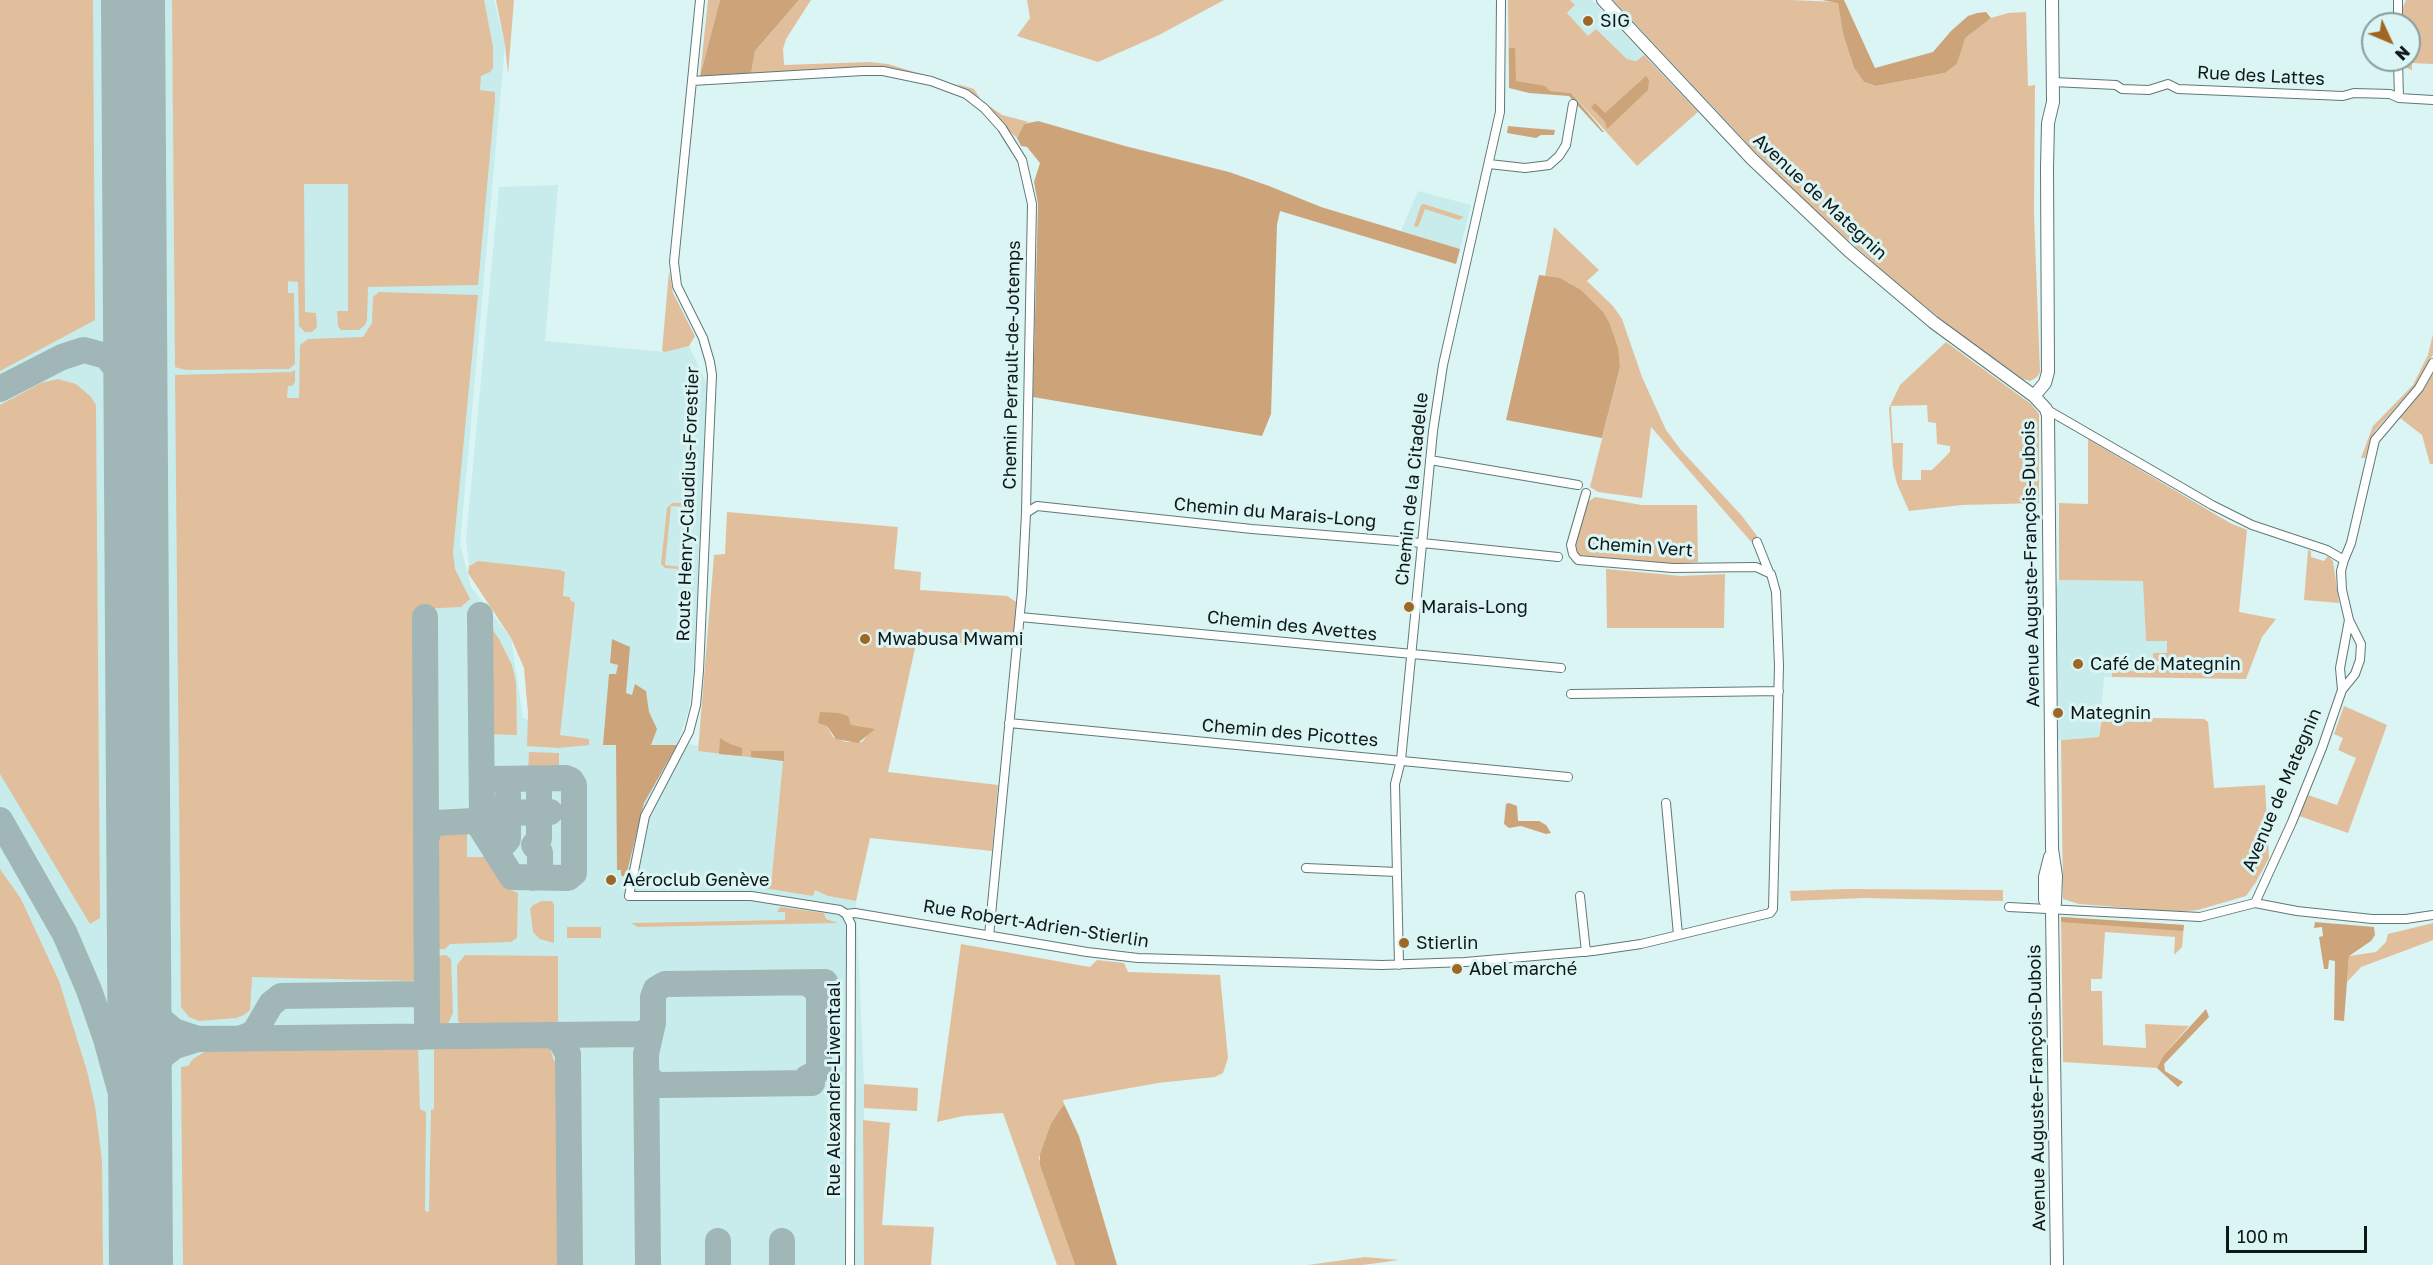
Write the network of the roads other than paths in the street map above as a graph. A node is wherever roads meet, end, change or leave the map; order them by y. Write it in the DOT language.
graph roads {
  1 [pos="700,0"];
  2 [pos="1501,0"];
  3 [pos="1603,0"];
  4 [pos="2052,0"];
  5 [pos="2398,72"];
  6 [pos="692,81"];
  7 [pos="2053,82"];
  8 [pos="2399,98"];
  9 [pos="2433,100"];
  10 [pos="1573,104"];
  11 [pos="1489,164"];
  12 [pos="2433,363"];
  13 [pos="2034,396"];
  14 [pos="2046,409"];
  15 [pos="1430,460"];
  16 [pos="1578,485"];
  17 [pos="1586,493"];
  18 [pos="1026,513"];
  19 [pos="1757,542"];
  20 [pos="1422,543"];
  21 [pos="1558,557"];
  22 [pos="2344,560"];
  23 [pos="1769,572"];
  24 [pos="1020,617"];
  25 [pos="2349,620"];
  26 [pos="1411,654"];
  27 [pos="1561,668"];
  28 [pos="2342,690"];
  29 [pos="1779,691"];
  30 [pos="1571,694"];
  31 [pos="1009,723"];
  32 [pos="1401,760"];
  33 [pos="1569,777"];
  34 [pos="1666,803"];
  35 [pos="1306,868"];
  36 [pos="1397,872"];
  37 [pos="629,896"];
  38 [pos="1580,896"];
  39 [pos="2255,903"];
  40 [pos="2009,908"];
  41 [pos="2052,910"];
  42 [pos="846,914"];
  43 [pos="2433,915"];
  44 [pos="1678,935"];
  45 [pos="989,936"];
  46 [pos="1586,952"];
  47 [pos="1398,965"];
  48 [pos="850,1265"];
  49 [pos="2057,1265"];
  1 -- 6 [label="street, Route Henry-Claudius-Forestier"];
  2 -- 11 [label="street, Chemin de la Citadelle"];
  3 -- 13 [label="main road, Avenue de Mategnin"];
  4 -- 7 [label="main road, Avenue Auguste-François-Dubois"];
  5 -- 8 [label="street"];
  6 -- 18 [label="street, Chemin Perrault-de-Jotemps"];
  6 -- 37 [label="street, Route Henry-Claudius-Forestier"];
  7 -- 8 [label="street, Rue des Lattes"];
  7 -- 13 [label="main road, Avenue Auguste-François-Dubois"];
  8 -- 9 [label="street, Rue des Lattes"];
  10 -- 11 [label="street"];
  11 -- 15 [label="street, Chemin de la Citadelle"];
  12 -- 22 [label="street, Avenue de Mategnin"];
  13 -- 14 [label="main road, Avenue Auguste-François-Dubois"];
  14 -- 22 [label="street"];
  14 -- 41 [label="main road, Avenue Auguste-François-Dubois"];
  15 -- 16 [label="street"];
  15 -- 20 [label="street, Chemin de la Citadelle"];
  17 -- 23 [label="street, Chemin Vert"];
  18 -- 20 [label="street, Chemin du Marais-Long"];
  18 -- 24 [label="street, Chemin Perrault-de-Jotemps"];
  19 -- 23 [label="street"];
  20 -- 21 [label="street, Chemin du Marais-Long"];
  20 -- 26 [label="street, Chemin de la Citadelle"];
  22 -- 25 [label="street, Avenue de Mategnin"];
  23 -- 29 [label="street"];
  24 -- 26 [label="street, Chemin des Avettes"];
  24 -- 31 [label="street, Chemin Perrault-de-Jotemps"];
  25 -- 28 [label="street, Avenue de Mategnin"];
  25 -- 28 [label="street, Avenue de Mategnin"];
  26 -- 27 [label="street, Chemin des Avettes"];
  26 -- 32 [label="street, Chemin de la Citadelle"];
  28 -- 39 [label="street, Avenue de Mategnin"];
  29 -- 30 [label="street"];
  29 -- 44 [label="street, Rue Robert-Adrien-Stierlin"];
  31 -- 32 [label="street, Chemin des Picottes"];
  31 -- 45 [label="street, Chemin Perrault-de-Jotemps"];
  32 -- 33 [label="street, Chemin des Picottes"];
  32 -- 36 [label="street, Chemin de la Citadelle"];
  34 -- 44 [label="street"];
  35 -- 36 [label="street"];
  36 -- 47 [label="street, Chemin de la Citadelle"];
  37 -- 42 [label="street, Rue Robert-Adrien-Stierlin"];
  38 -- 46 [label="street"];
  39 -- 41 [label="street"];
  39 -- 43 [label="street"];
  40 -- 41 [label="street"];
  41 -- 49 [label="main road, Avenue Auguste-François-Dubois"];
  42 -- 45 [label="street, Rue Robert-Adrien-Stierlin"];
  42 -- 48 [label="street, Rue Alexandre-Liwentaal"];
  44 -- 46 [label="street, Rue Robert-Adrien-Stierlin"];
  45 -- 47 [label="street, Rue Robert-Adrien-Stierlin"];
  46 -- 47 [label="street, Rue Robert-Adrien-Stierlin"];
}
